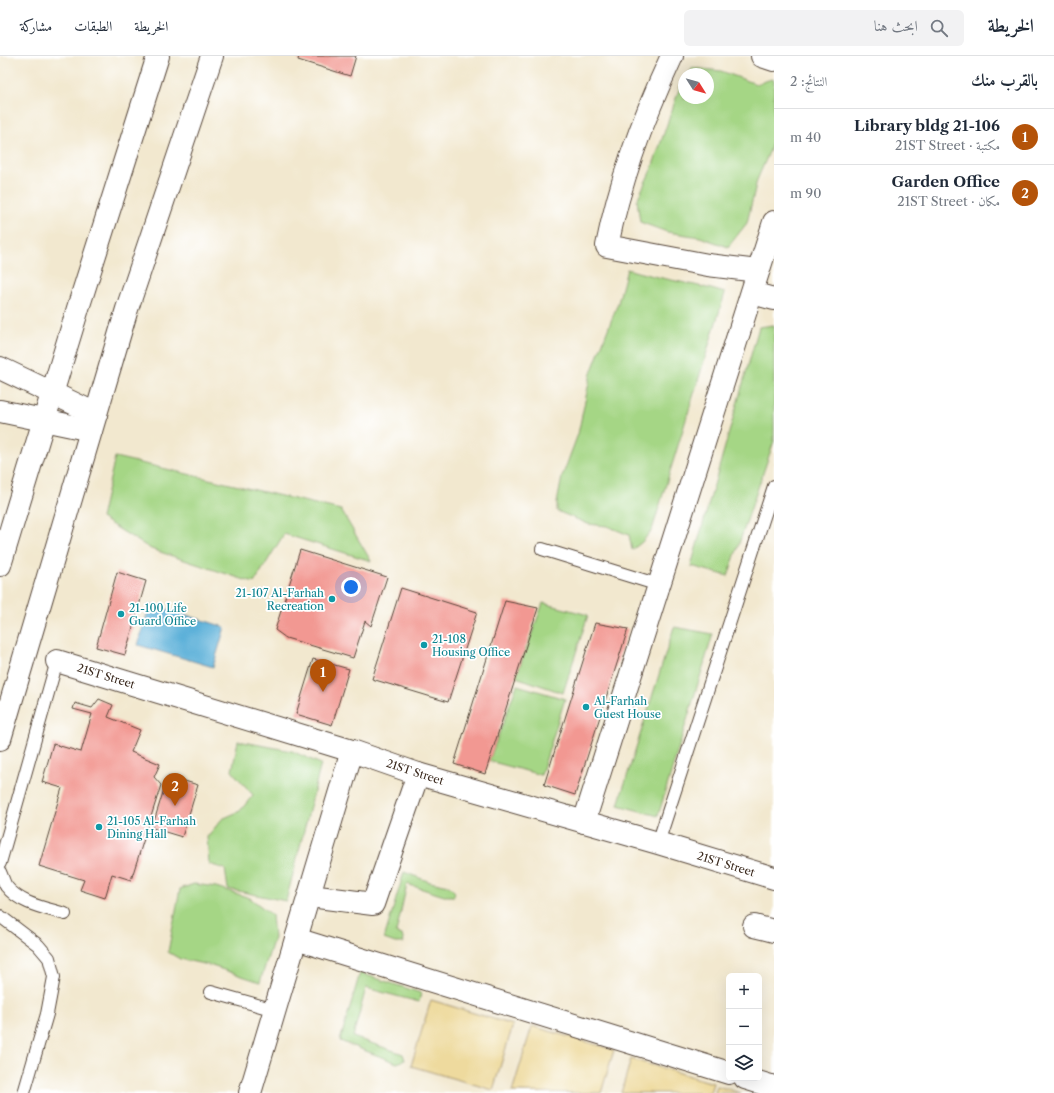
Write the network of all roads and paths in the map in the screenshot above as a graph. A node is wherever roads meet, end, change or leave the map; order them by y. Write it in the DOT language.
graph roads {
  1 [pos="158,56"];
  2 [pos="212,56"];
  3 [pos="672,56"];
  4 [pos="762,56"];
  5 [pos="774,60"];
  6 [pos="774,222"];
  7 [pos="758,272"];
  8 [pos="752,292"];
  9 [pos="774,299"];
  10 [pos="0,368"];
  11 [pos="52,393"];
  12 [pos="0,411"];
  13 [pos="44,420"];
  14 [pos="93,422"];
  15 [pos="774,486"];
  16 [pos="542,549"];
  17 [pos="0,565"];
  18 [pos="659,585"];
  19 [pos="57,661"];
  20 [pos="0,739"];
  21 [pos="352,751"];
  22 [pos="418,774"];
  23 [pos="584,822"];
  24 [pos="658,843"];
  25 [pos="0,863"];
  26 [pos="0,872"];
  27 [pos="774,878"];
  28 [pos="310,896"];
  29 [pos="65,914"];
  30 [pos="0,916"];
  31 [pos="296,939"];
  32 [pos="211,992"];
  33 [pos="275,1010"];
  34 [pos="726,1072"];
  35 [pos="755,1081"];
  36 [pos="774,1087"];
  37 [pos="24,1093"];
  38 [pos="250,1093"];
  1 -- 11 [label="street"];
  2 -- 14 [label="street"];
  3 -- 7 [label="street"];
  4 -- 5 [label="street"];
  6 -- 7 [label="street"];
  7 -- 8 [label="street"];
  8 -- 9 [label="street"];
  8 -- 18 [label="street"];
  10 -- 11 [label="street"];
  11 -- 13 [label="street"];
  11 -- 14 [label="street"];
  12 -- 13 [label="street"];
  13 -- 14 [label="street"];
  13 -- 17 [label="street"];
  14 -- 20 [label="street"];
  15 -- 24 [label="lane"];
  16 -- 18 [label="lane"];
  18 -- 23 [label="street"];
  19 -- 21 [label="street, 21ST Street"];
  19 -- 25 [label="lane"];
  21 -- 22 [label="street, 21ST Street"];
  21 -- 28 [label="street"];
  22 -- 23 [label="street, 21ST Street"];
  22 -- 28 [label="street"];
  23 -- 24 [label="street, 21ST Street"];
  24 -- 27 [label="street, 21ST Street"];
  26 -- 29 [label="lane"];
  28 -- 31 [label="street"];
  30 -- 37 [label="lane"];
  31 -- 33 [label="street"];
  31 -- 34 [label="street"];
  32 -- 33 [label="lane"];
  33 -- 38 [label="street"];
  35 -- 36 [label="street"];
}
